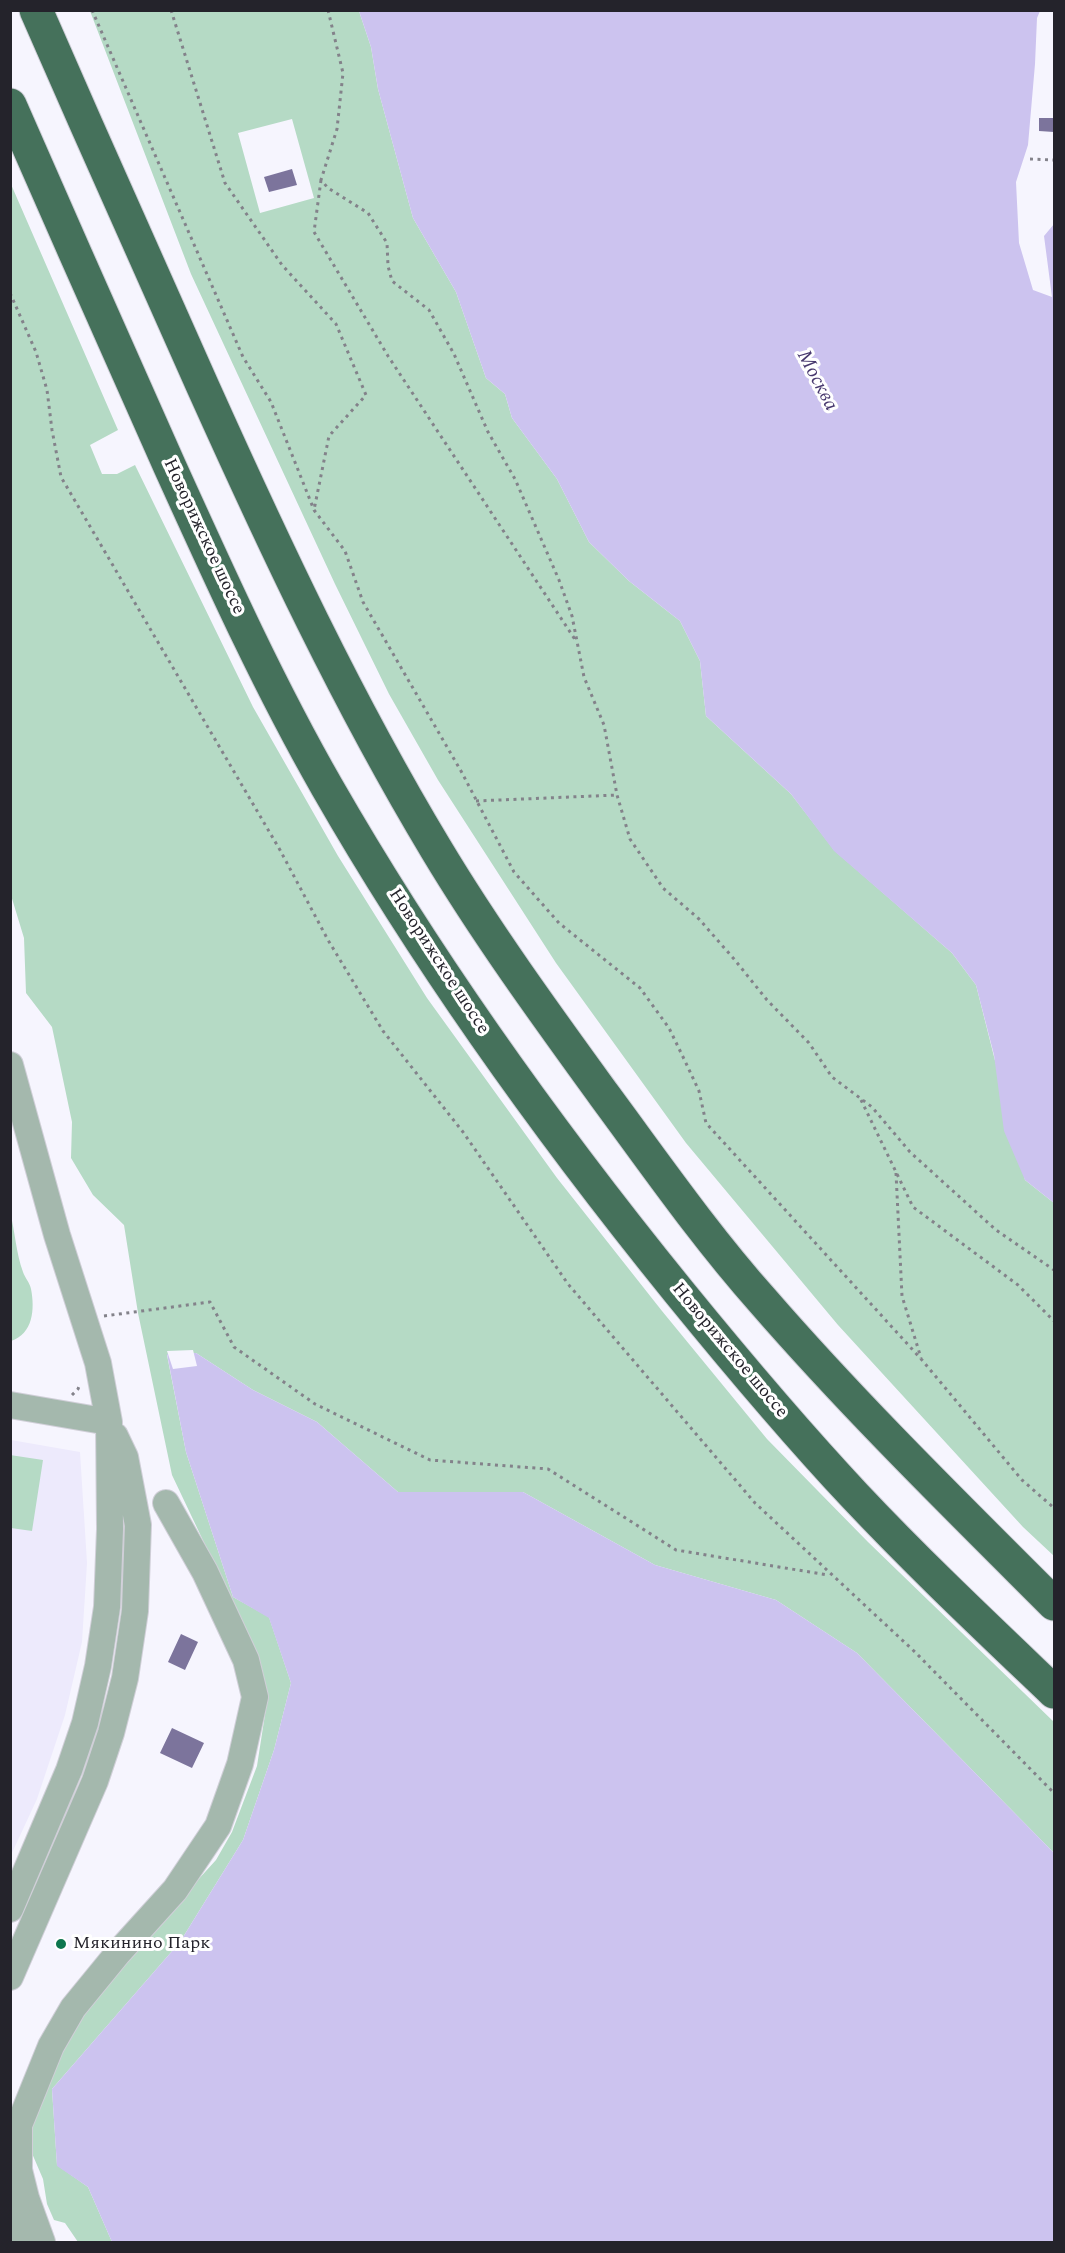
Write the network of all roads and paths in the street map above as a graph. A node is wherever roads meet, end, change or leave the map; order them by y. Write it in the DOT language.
graph roads {
  1 [pos="36,10"];
  2 [pos="92,10"];
  3 [pos="171,10"];
  4 [pos="328,10"];
  5 [pos="10,105"];
  6 [pos="1030,159"];
  7 [pos="1054,160"];
  8 [pos="321,180"];
  9 [pos="10,293"];
  10 [pos="314,510"];
  11 [pos="577,643"];
  12 [pos="617,795"];
  13 [pos="476,801"];
  14 [pos="10,1065"];
  15 [pos="861,1099"];
  16 [pos="896,1171"];
  17 [pos="1054,1270"];
  18 [pos="84,1319"];
  19 [pos="1054,1322"];
  20 [pos="922,1360"];
  21 [pos="10,1405"];
  22 [pos="109,1422"];
  23 [pos="166,1503"];
  24 [pos="1054,1508"];
  25 [pos="830,1575"];
  26 [pos="1054,1604"];
  27 [pos="1054,1692"];
  28 [pos="1054,1793"];
  29 [pos="16,1880"];
  30 [pos="10,1909"];
  31 [pos="10,1977"];
  32 [pos="10,2170"];
  33 [pos="16,2242"];
  34 [pos="42,2242"];
  1 -- 26 [label="highway"];
  2 -- 10 [label="path"];
  3 -- 10 [label="path"];
  4 -- 8 [label="path"];
  5 -- 27 [label="highway, Новорижское шоссе"];
  6 -- 7 [label="path"];
  8 -- 11 [label="path"];
  8 -- 11 [label="path"];
  9 -- 25 [label="path"];
  10 -- 13 [label="path"];
  11 -- 12 [label="path"];
  12 -- 13 [label="path"];
  12 -- 15 [label="path"];
  13 -- 20 [label="path"];
  14 -- 18 [label="street"];
  15 -- 16 [label="path"];
  15 -- 17 [label="path"];
  16 -- 19 [label="path"];
  16 -- 20 [label="path"];
  18 -- 22 [label="street"];
  18 -- 25 [label="path"];
  20 -- 24 [label="path"];
  21 -- 22 [label="street"];
  22 -- 29 [label="street"];
  22 -- 31 [label="street"];
  23 -- 34 [label="street"];
  25 -- 28 [label="path"];
  29 -- 30 [label="street"];
  32 -- 33 [label="street"];
}
